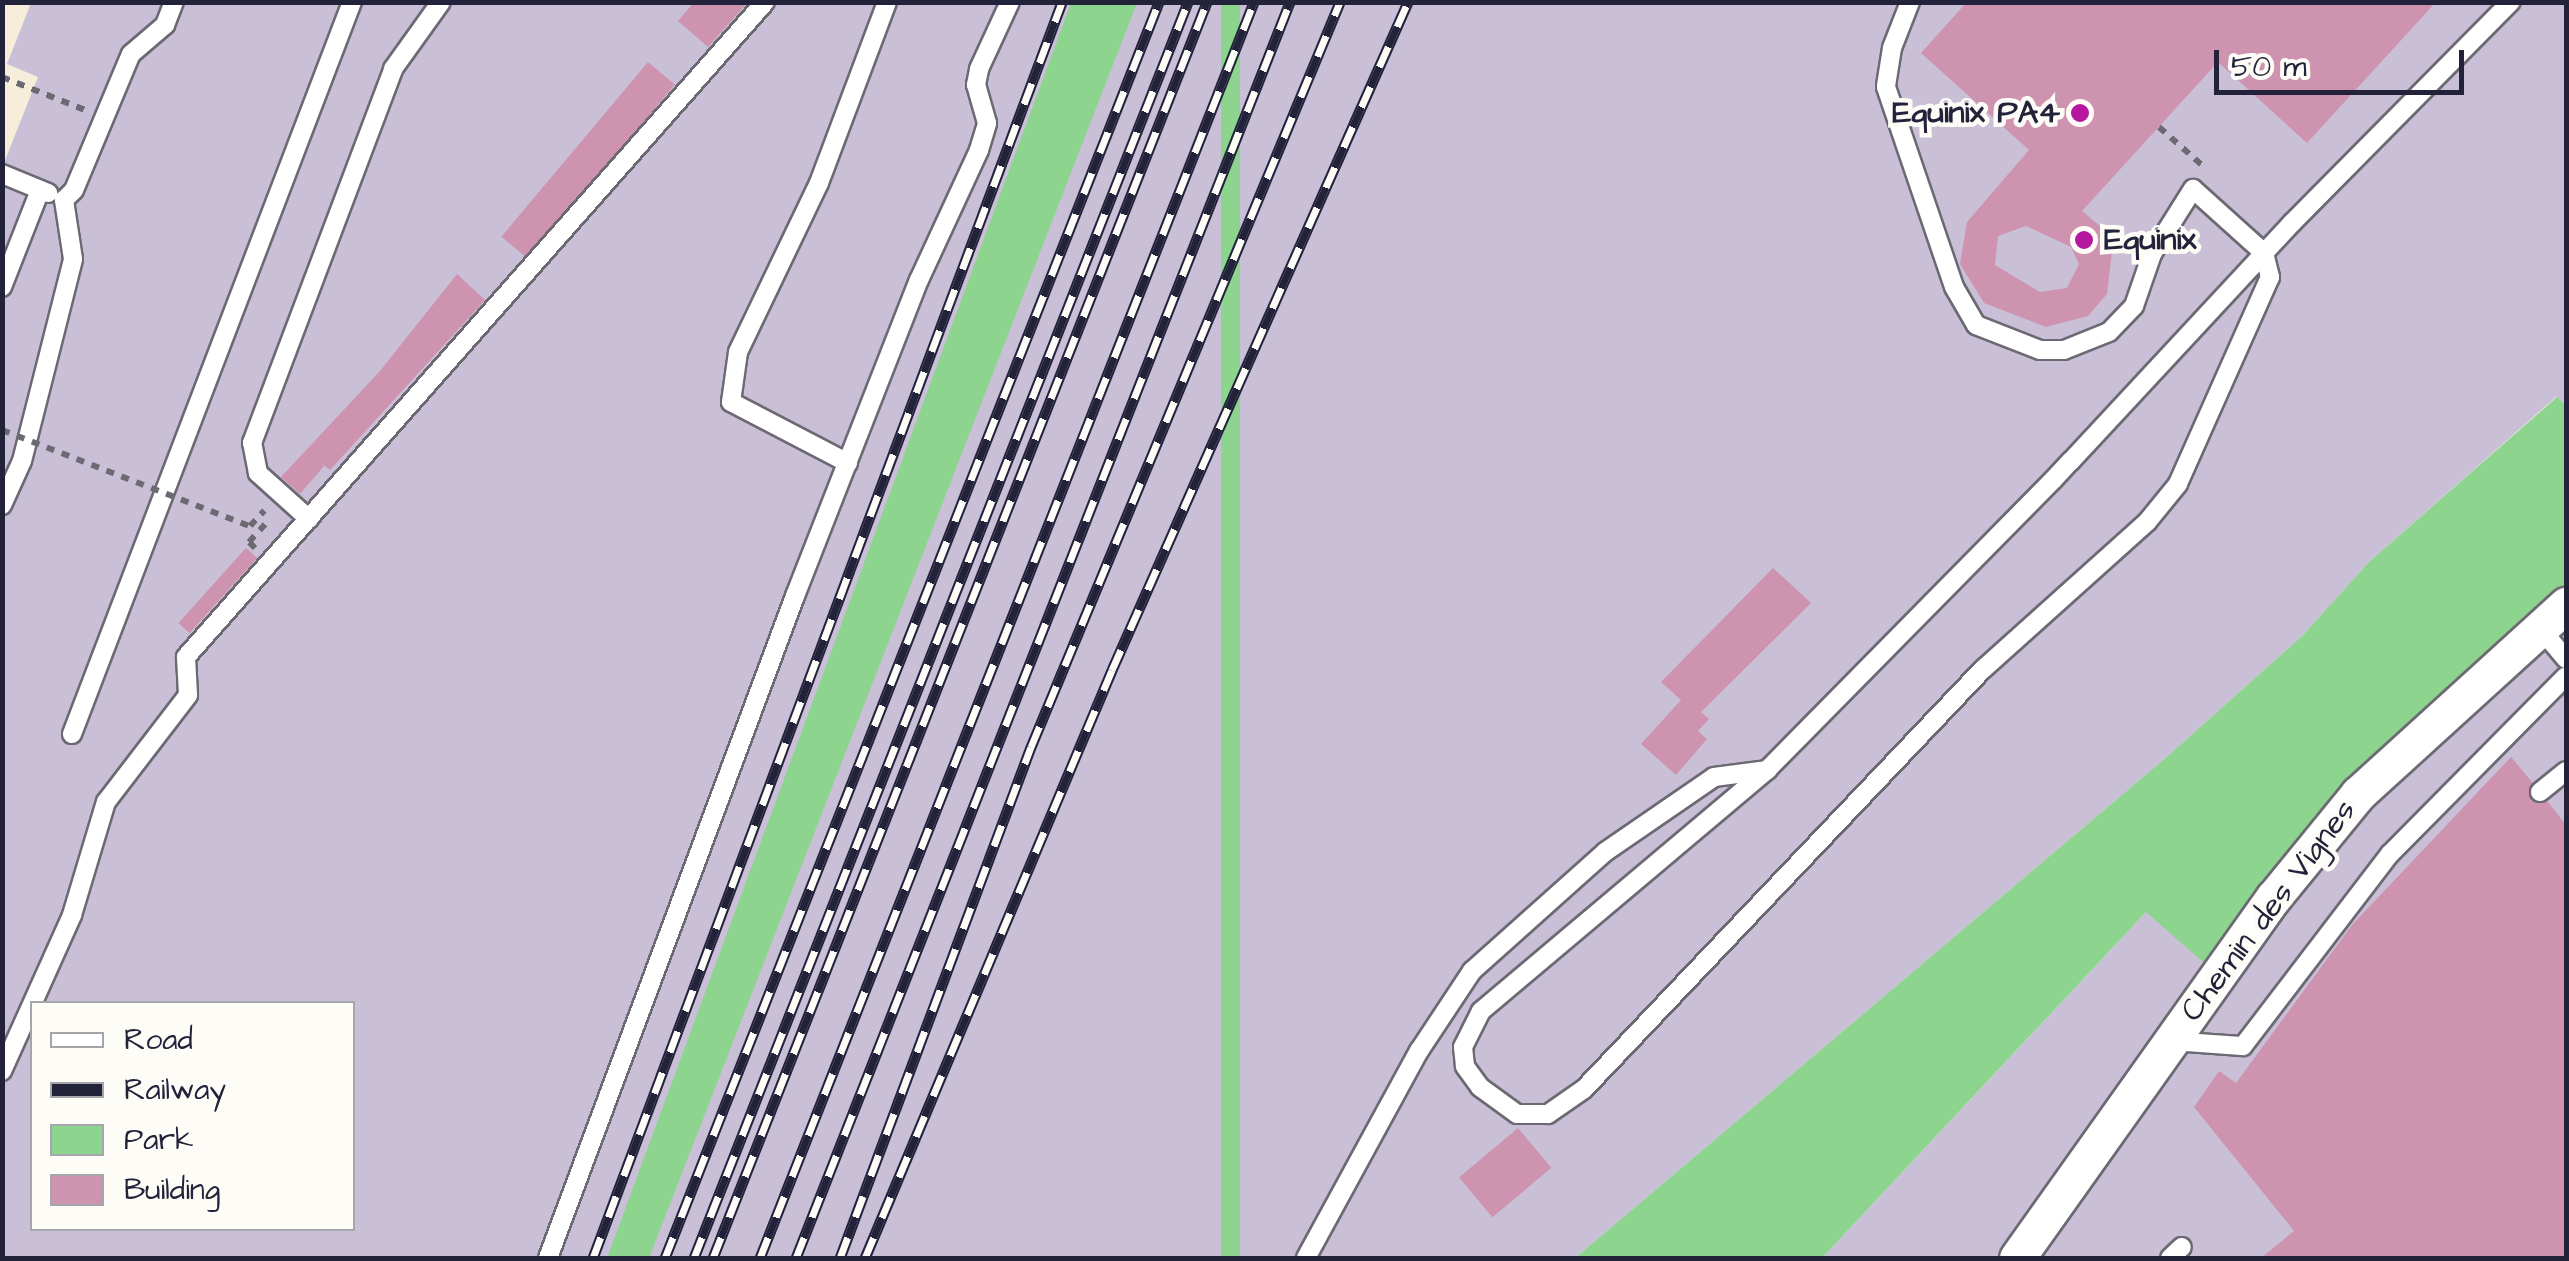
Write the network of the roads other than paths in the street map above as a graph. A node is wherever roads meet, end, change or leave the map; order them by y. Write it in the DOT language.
graph roads {
  1 [pos="174,2"];
  2 [pos="352,2"];
  3 [pos="441,2"];
  4 [pos="765,2"];
  5 [pos="886,2"];
  6 [pos="1010,2"];
  7 [pos="1910,2"];
  8 [pos="2511,2"];
  9 [pos="2,174"];
  10 [pos="40,190"];
  11 [pos="64,200"];
  12 [pos="2264,252"];
  13 [pos="2,286"];
  14 [pos="848,462"];
  15 [pos="2,505"];
  16 [pos="309,519"];
  17 [pos="2558,617"];
  18 [pos="2566,659"];
  19 [pos="2566,676"];
  20 [pos="72,734"];
  21 [pos="1768,770"];
  22 [pos="2566,771"];
  23 [pos="2540,792"];
  24 [pos="34,1001"];
  25 [pos="30,1009"];
  26 [pos="2170,1041"];
  27 [pos="2,1071"];
  28 [pos="548,1258"];
  29 [pos="1306,1258"];
  30 [pos="2017,1258"];
  1 -- 11 [label="lane"];
  2 -- 20 [label="lane"];
  3 -- 16 [label="lane"];
  4 -- 16 [label="lane"];
  5 -- 14 [label="lane"];
  6 -- 14 [label="lane"];
  7 -- 12 [label="lane"];
  8 -- 12 [label="lane"];
  9 -- 10 [label="lane"];
  10 -- 11 [label="lane"];
  10 -- 13 [label="lane"];
  11 -- 15 [label="lane"];
  12 -- 21 [label="lane"];
  12 -- 21 [label="lane"];
  14 -- 28 [label="lane"];
  16 -- 24 [label="lane"];
  17 -- 18 [label="lane"];
  17 -- 26 [label="street, Chemin des Vignes"];
  19 -- 26 [label="lane"];
  21 -- 29 [label="lane"];
  22 -- 23 [label="lane"];
  25 -- 27 [label="lane"];
  26 -- 30 [label="street, Chemin des Vignes"];
}
